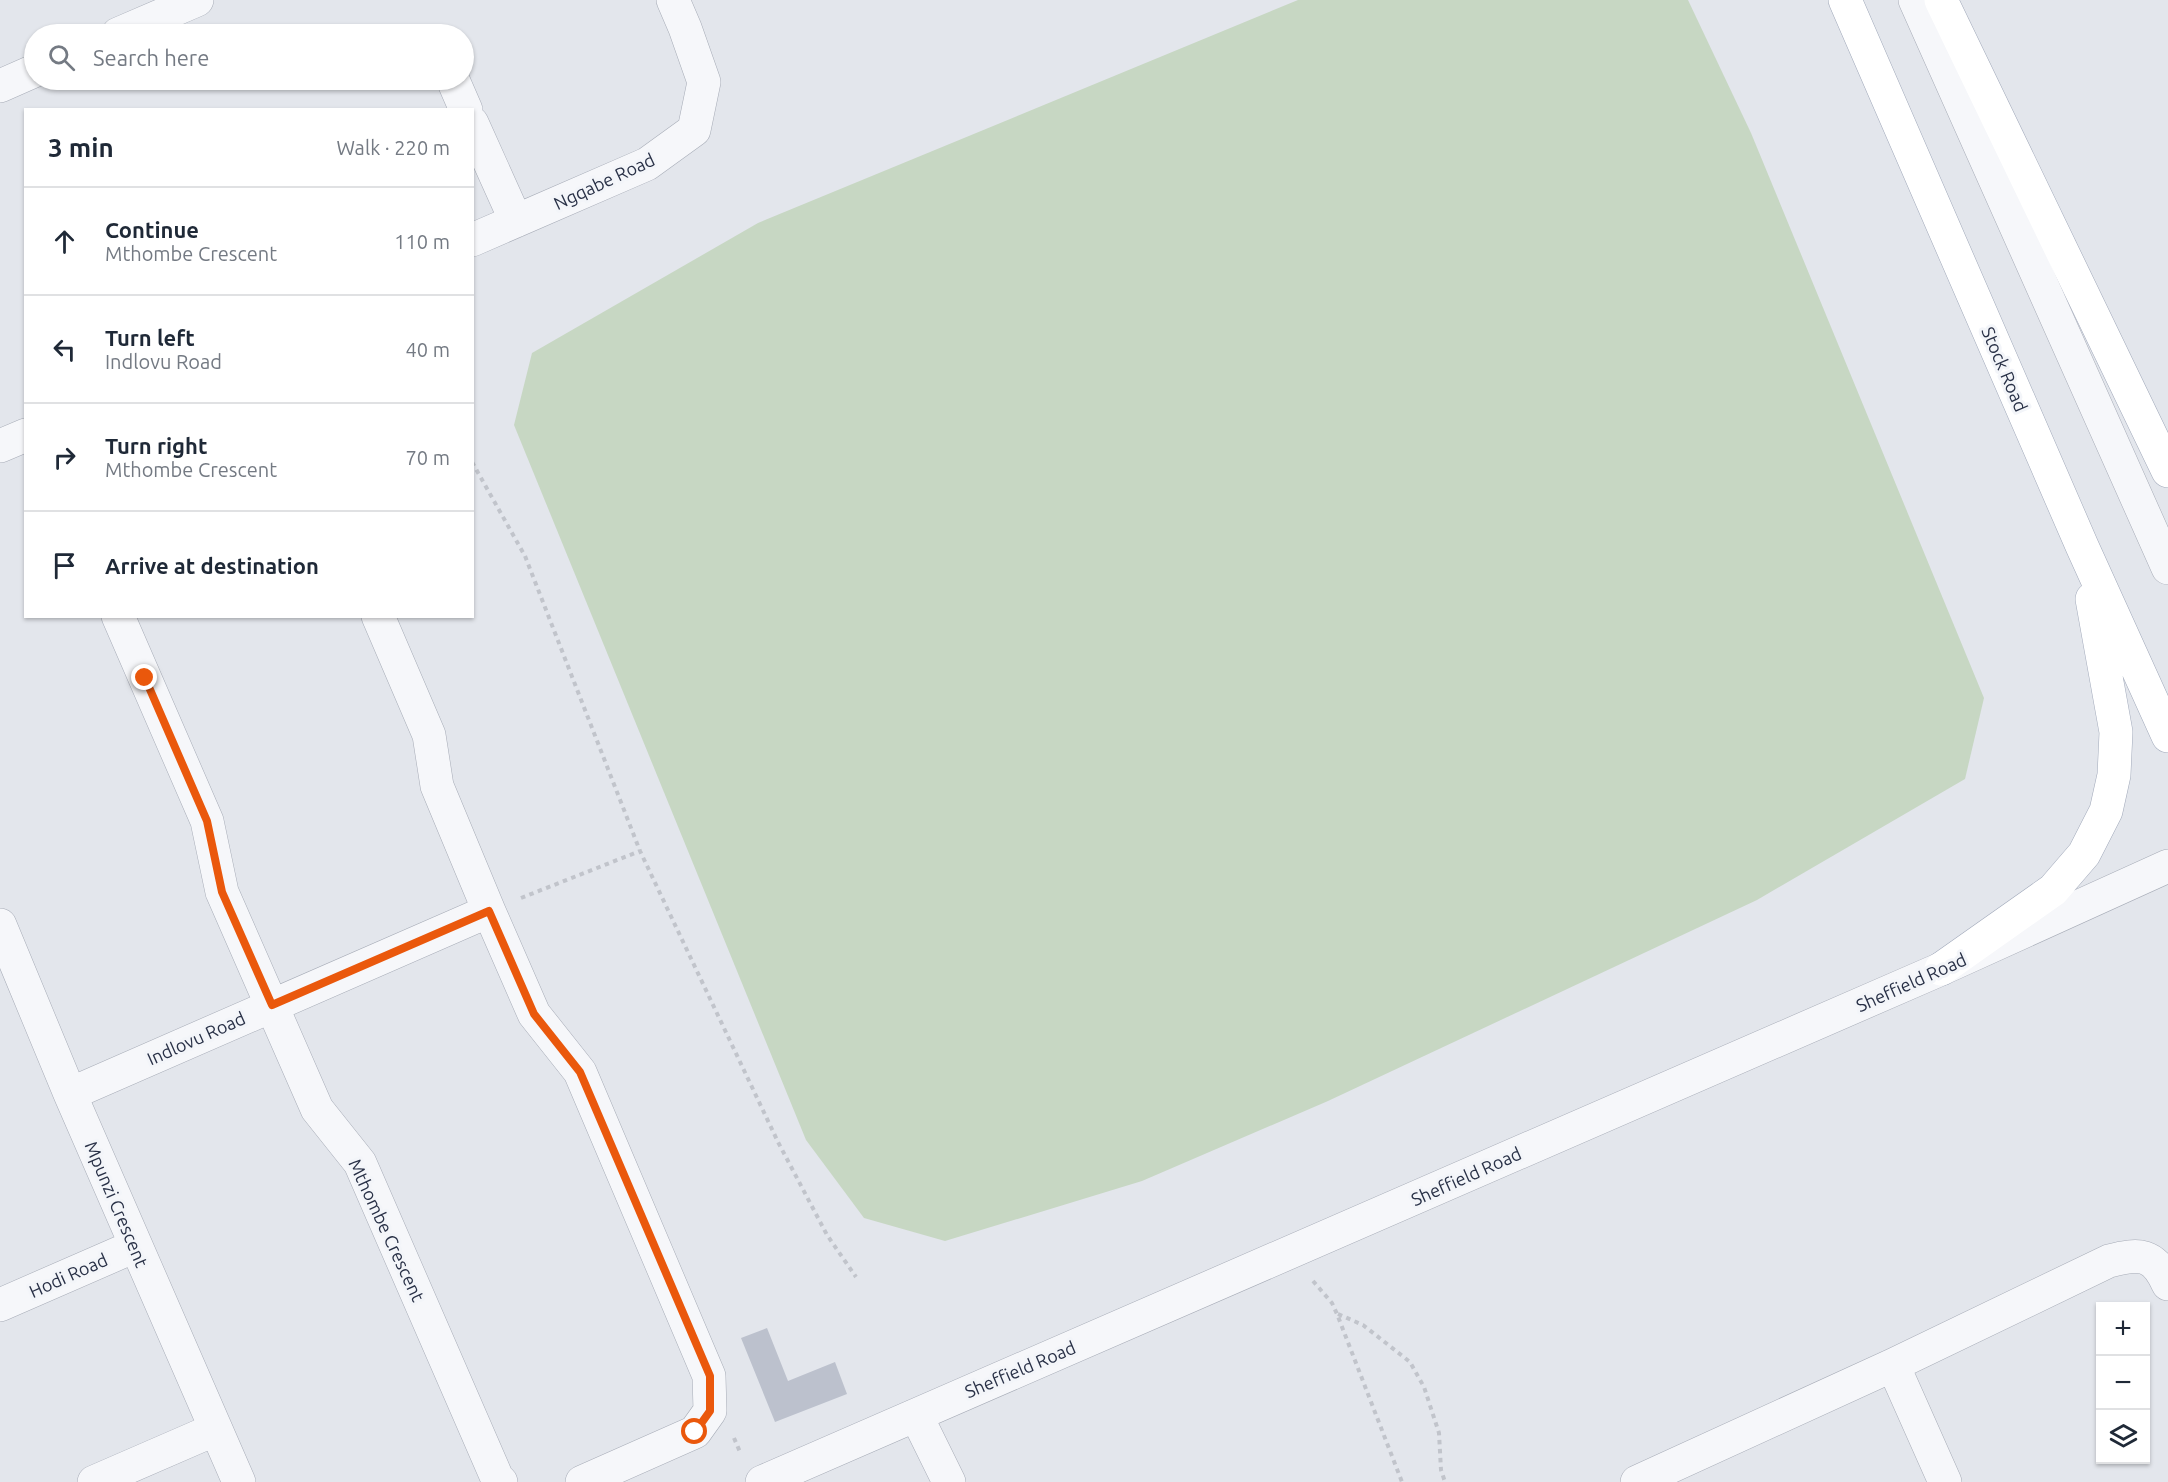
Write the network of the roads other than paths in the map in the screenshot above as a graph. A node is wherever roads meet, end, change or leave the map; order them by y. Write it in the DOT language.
graph roads {
  1 [pos="673,0"];
  2 [pos="1845,0"];
  3 [pos="1915,0"];
  4 [pos="1941,0"];
  5 [pos="190,1"];
  6 [pos="140,24"];
  7 [pos="24,75"];
  8 [pos="0,86"];
  9 [pos="457,90"];
  10 [pos="465,108"];
  11 [pos="474,127"];
  12 [pos="516,221"];
  13 [pos="474,239"];
  14 [pos="24,436"];
  15 [pos="0,446"];
  16 [pos="2165,462"];
  17 [pos="2082,546"];
  18 [pos="2168,568"];
  19 [pos="119,618"];
  20 [pos="379,618"];
  21 [pos="2168,736"];
  22 [pos="2168,866"];
  23 [pos="489,911"];
  24 [pos="1,928"];
  25 [pos="1941,969"];
  26 [pos="272,1005"];
  27 [pos="70,1094"];
  28 [pos="135,1246"];
  29 [pos="2168,1284"];
  30 [pos="0,1305"];
  31 [pos="1893,1365"];
  32 [pos="916,1414"];
  33 [pos="216,1429"];
  34 [pos="94,1482"];
  35 [pos="239,1482"];
  36 [pos="501,1482"];
  37 [pos="582,1482"];
  38 [pos="762,1482"];
  39 [pos="949,1482"];
  40 [pos="1637,1482"];
  41 [pos="1945,1482"];
  1 -- 12 [label="street, Ngqabe Road"];
  2 -- 17 [label="main road, Stock Road"];
  3 -- 18 [label="street"];
  4 -- 16 [label="main road"];
  5 -- 6 [label="street"];
  7 -- 8 [label="street"];
  9 -- 10 [label="street"];
  11 -- 12 [label="street"];
  12 -- 13 [label="street, Ngqabe Road"];
  14 -- 15 [label="street"];
  17 -- 21 [label="main road, Stock Road"];
  17 -- 25 [label="main road"];
  19 -- 26 [label="street, Mthombe Crescent"];
  20 -- 23 [label="street"];
  22 -- 25 [label="street, Sheffield Road"];
  23 -- 26 [label="street, Indlovu Road"];
  23 -- 37 [label="street"];
  24 -- 27 [label="street, Mpunzi Crescent"];
  25 -- 32 [label="street, Sheffield Road"];
  26 -- 27 [label="street, Indlovu Road"];
  26 -- 36 [label="street, Mthombe Crescent"];
  27 -- 28 [label="street, Mpunzi Crescent"];
  28 -- 30 [label="street, Hodi Road"];
  28 -- 33 [label="street, Mpunzi Crescent"];
  29 -- 31 [label="street"];
  31 -- 40 [label="street"];
  31 -- 41 [label="street"];
  32 -- 38 [label="street, Sheffield Road"];
  32 -- 39 [label="street"];
  33 -- 34 [label="street"];
  33 -- 35 [label="street, Mpunzi Crescent"];
}
